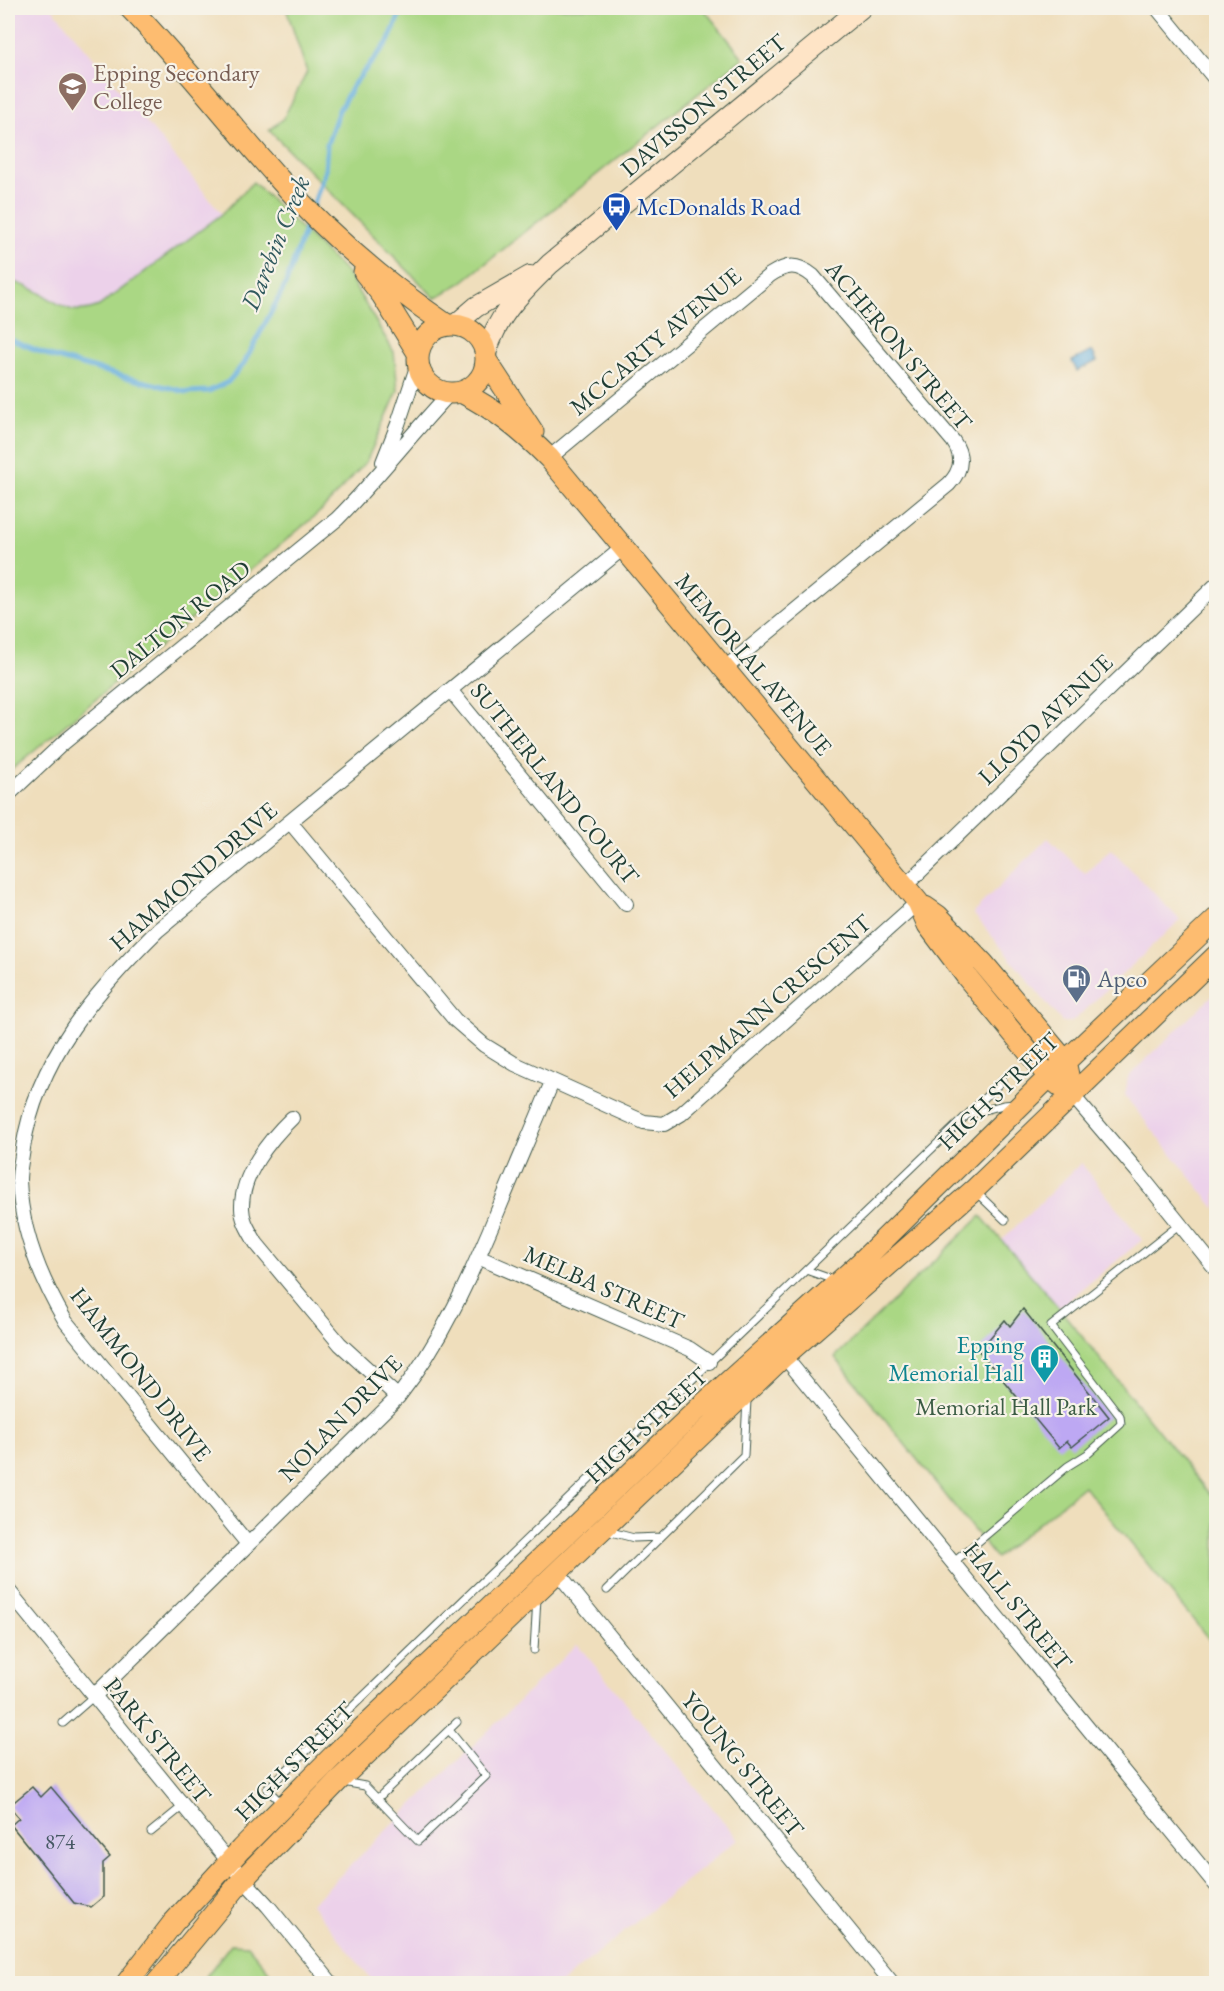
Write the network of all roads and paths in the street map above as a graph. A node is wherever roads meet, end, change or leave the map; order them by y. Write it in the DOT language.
graph roads {
  1 [pos="13,8"];
  2 [pos="130,8"];
  3 [pos="143,8"];
  4 [pos="861,8"];
  5 [pos="1157,8"];
  6 [pos="8,12"];
  7 [pos="174,53"];
  8 [pos="1216,80"];
  9 [pos="340,241"];
  10 [pos="550,264"];
  11 [pos="793,265"];
  12 [pos="451,325"];
  13 [pos="486,357"];
  14 [pos="418,359"];
  15 [pos="455,392"];
  16 [pos="549,458"];
  17 [pos="378,475"];
  18 [pos="624,547"];
  19 [pos="1216,585"];
  20 [pos="724,669"];
  21 [pos="450,690"];
  22 [pos="8,795"];
  23 [pos="290,822"];
  24 [pos="905,886"];
  25 [pos="918,902"];
  26 [pos="626,904"];
  27 [pos="1216,919"];
  28 [pos="1216,956"];
  29 [pos="1065,1061"];
  30 [pos="1049,1077"];
  31 [pos="1003,1080"];
  32 [pos="552,1082"];
  33 [pos="1073,1096"];
  34 [pos="1020,1105"];
  35 [pos="967,1115"];
  36 [pos="292,1118"];
  37 [pos="13,1178"];
  38 [pos="974,1190"];
  39 [pos="1005,1220"];
  40 [pos="1180,1224"];
  41 [pos="478,1257"];
  42 [pos="1216,1269"];
  43 [pos="806,1270"];
  44 [pos="839,1281"];
  45 [pos="784,1356"];
  46 [pos="710,1362"];
  47 [pos="747,1392"];
  48 [pos="398,1397"];
  49 [pos="603,1530"];
  50 [pos="660,1537"];
  51 [pos="248,1544"];
  52 [pos="954,1562"];
  53 [pos="558,1573"];
  54 [pos="607,1590"];
  55 [pos="8,1592"];
  56 [pos="537,1593"];
  57 [pos="534,1650"];
  58 [pos="94,1696"];
  59 [pos="457,1722"];
  60 [pos="63,1723"];
  61 [pos="449,1730"];
  62 [pos="338,1781"];
  63 [pos="377,1799"];
  64 [pos="183,1806"];
  65 [pos="283,1806"];
  66 [pos="152,1832"];
  67 [pos="229,1862"];
  68 [pos="243,1879"];
  69 [pos="1216,1885"];
  70 [pos="126,1983"];
  71 [pos="156,1983"];
  72 [pos="332,1983"];
  73 [pos="893,1983"];
  1 -- 6 [label="lane"];
  2 -- 7 [label="main road"];
  3 -- 7 [label="main road"];
  4 -- 10 [label="street, DAVISSON STREET"];
  5 -- 8 [label="street"];
  7 -- 9 [label="main road"];
  9 -- 12 [label="main road"];
  9 -- 14 [label="main road"];
  10 -- 12 [label="street, DAVISSON STREET"];
  10 -- 13 [label="street, DAVISSON STREET"];
  11 -- 16 [label="street, MCCARTY AVENUE"];
  11 -- 20 [label="street, ACHERON STREET"];
  12 -- 13 [label="main road"];
  12 -- 14 [label="main road"];
  13 -- 15 [label="main road"];
  13 -- 16 [label="main road, MEMORIAL AVENUE"];
  14 -- 15 [label="main road"];
  14 -- 17 [label="street, DALTON ROAD"];
  15 -- 16 [label="main road, MEMORIAL AVENUE"];
  15 -- 17 [label="street, DALTON ROAD"];
  16 -- 18 [label="main road, MEMORIAL AVENUE"];
  17 -- 22 [label="street, DALTON ROAD"];
  18 -- 20 [label="main road, MEMORIAL AVENUE"];
  18 -- 21 [label="street, HAMMOND DRIVE"];
  19 -- 24 [label="street, LLOYD AVENUE"];
  20 -- 24 [label="main road, MEMORIAL AVENUE"];
  21 -- 23 [label="street, HAMMOND DRIVE"];
  21 -- 26 [label="street, SUTHERLAND COURT"];
  23 -- 32 [label="street, HELPMANN CRESCENT"];
  23 -- 37 [label="street, HAMMOND DRIVE"];
  24 -- 25 [label="main road, MEMORIAL AVENUE"];
  25 -- 29 [label="main road, MEMORIAL AVENUE"];
  25 -- 30 [label="main road, MEMORIAL AVENUE"];
  25 -- 32 [label="street, HELPMANN CRESCENT"];
  27 -- 29 [label="main road, HIGH STREET"];
  28 -- 33 [label="main road, HIGH STREET"];
  29 -- 30 [label="main road, HIGH STREET"];
  29 -- 33 [label="main road, MEMORIAL AVENUE"];
  30 -- 33 [label="main road, MEMORIAL AVENUE"];
  30 -- 34 [label="main road, HIGH STREET"];
  31 -- 35 [label="lane"];
  32 -- 41 [label="street, NOLAN DRIVE"];
  33 -- 38 [label="main road, HIGH STREET"];
  33 -- 40 [label="street, MEMORIAL AVENUE"];
  34 -- 35 [label="lane"];
  34 -- 44 [label="main road, HIGH STREET"];
  35 -- 43 [label="lane"];
  36 -- 48 [label="street"];
  37 -- 51 [label="street, HAMMOND DRIVE"];
  38 -- 39 [label="lane"];
  38 -- 45 [label="main road, HIGH STREET"];
  40 -- 42 [label="street, MEMORIAL AVENUE"];
  40 -- 52 [label="lane"];
  41 -- 46 [label="street, MELBA STREET"];
  41 -- 48 [label="street, NOLAN DRIVE"];
  43 -- 44 [label="lane"];
  43 -- 46 [label="lane"];
  44 -- 65 [label="main road, HIGH STREET"];
  45 -- 47 [label="main road, HIGH STREET"];
  45 -- 52 [label="street, HALL STREET"];
  46 -- 65 [label="lane"];
  47 -- 49 [label="main road, HIGH STREET"];
  47 -- 50 [label="lane"];
  48 -- 51 [label="street, NOLAN DRIVE"];
  49 -- 50 [label="lane"];
  49 -- 53 [label="main road, HIGH STREET"];
  50 -- 54 [label="lane"];
  51 -- 58 [label="street, NOLAN DRIVE"];
  52 -- 69 [label="street, HALL STREET"];
  53 -- 56 [label="main road, HIGH STREET"];
  53 -- 73 [label="street, YOUNG STREET"];
  55 -- 58 [label="street, PARK STREET"];
  56 -- 57 [label="lane"];
  56 -- 62 [label="main road, HIGH STREET"];
  58 -- 60 [label="lane"];
  58 -- 64 [label="street, PARK STREET"];
  59 -- 61 [label="lane"];
  61 -- 63 [label="lane"];
  61 -- 63 [label="lane"];
  62 -- 63 [label="lane"];
  62 -- 68 [label="main road, HIGH STREET"];
  64 -- 66 [label="lane"];
  64 -- 67 [label="street, PARK STREET"];
  65 -- 67 [label="main road, HIGH STREET"];
  67 -- 68 [label="street, PARK STREET"];
  67 -- 70 [label="main road, HIGH STREET"];
  68 -- 71 [label="main road, HIGH STREET"];
  68 -- 72 [label="street, PARK STREET"];
}
